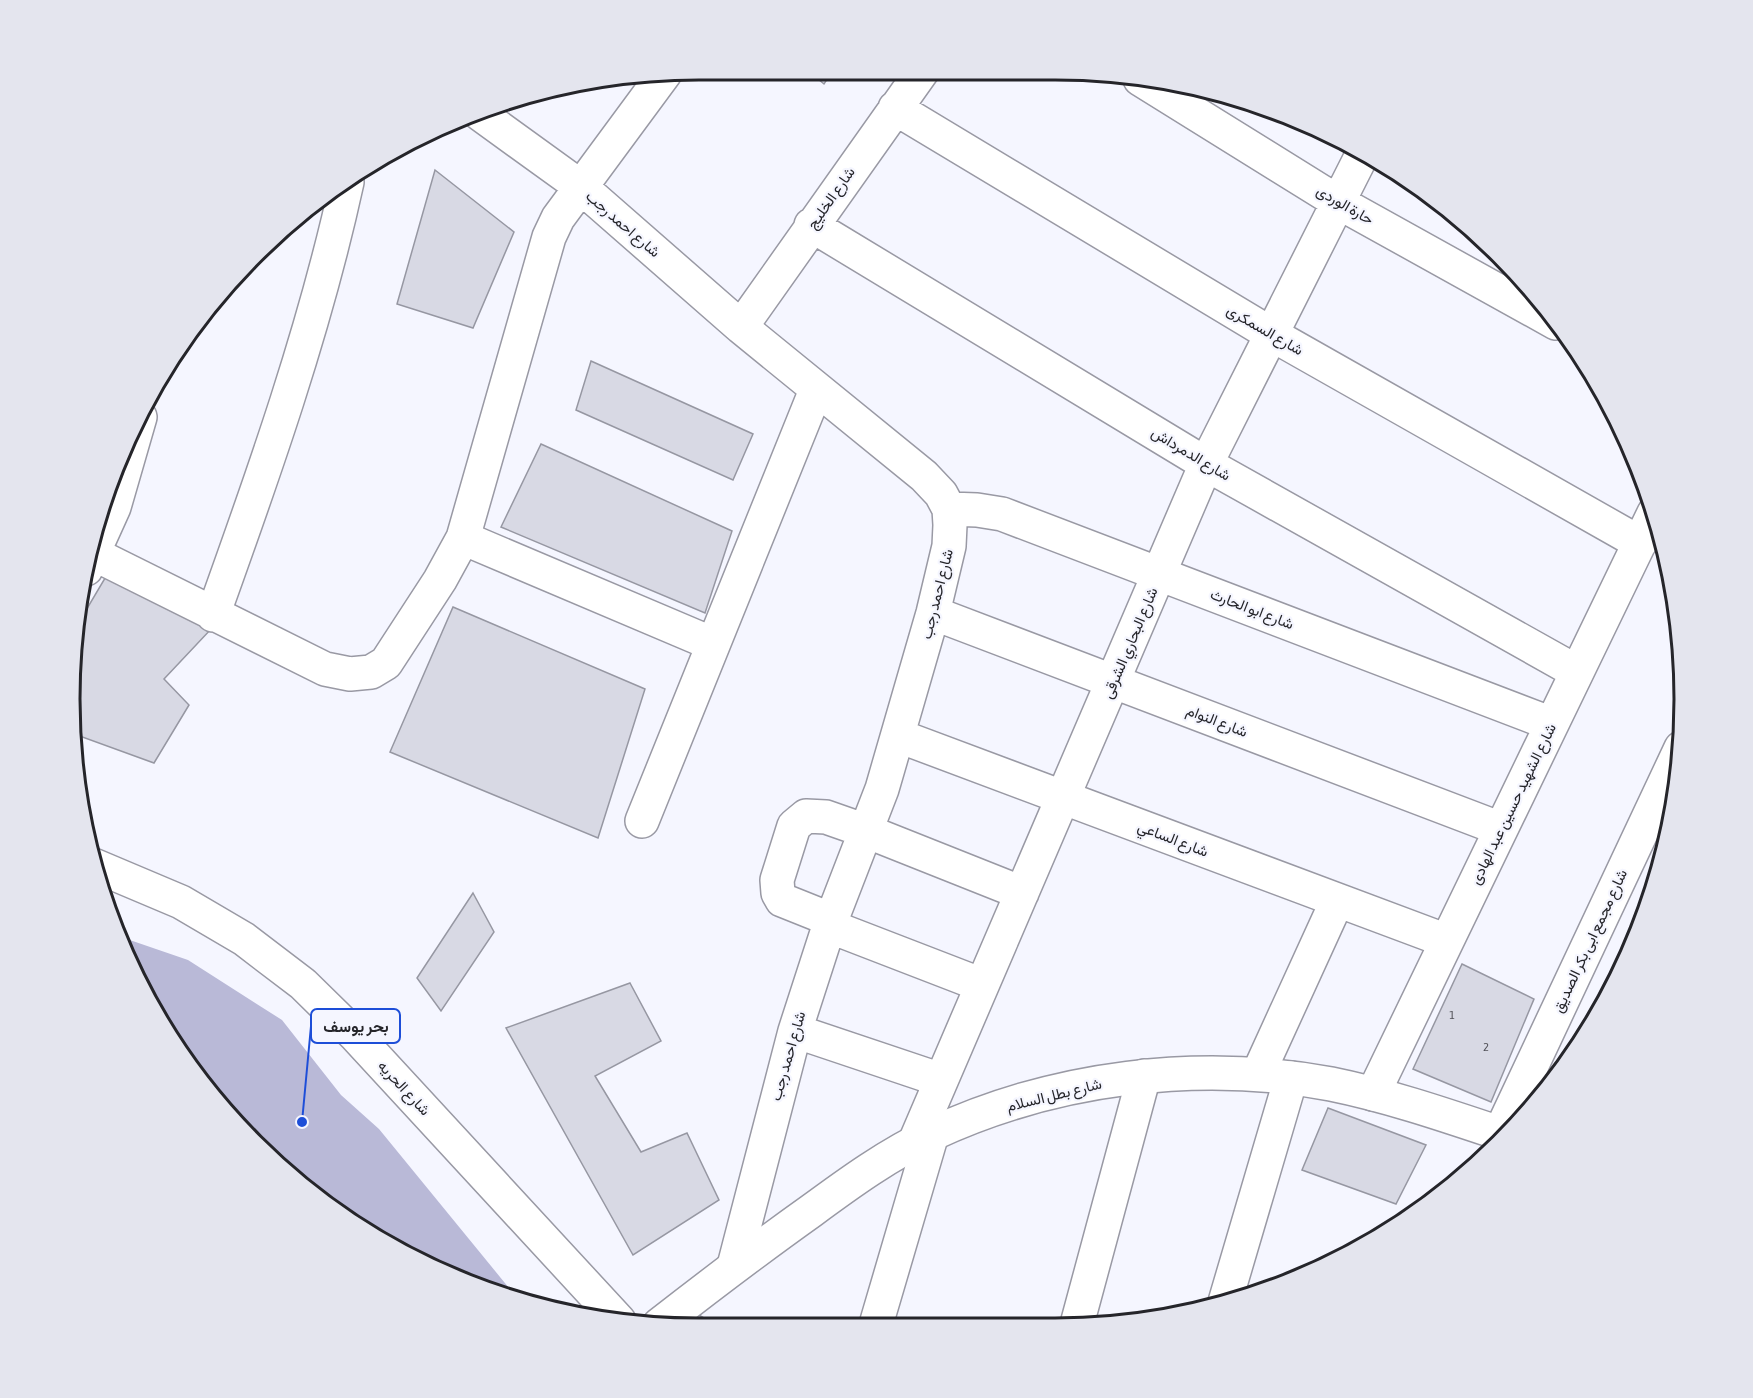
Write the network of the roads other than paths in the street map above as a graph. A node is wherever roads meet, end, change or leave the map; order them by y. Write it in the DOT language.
graph roads {
  1 [pos="916,80"];
  2 [pos="659,81"];
  3 [pos="1154,88"];
  4 [pos="895,108"];
  5 [pos="485,118"];
  6 [pos="1360,160"];
  7 [pos="581,187"];
  8 [pos="344,192"];
  9 [pos="1338,202"];
  10 [pos="811,225"];
  11 [pos="1536,311"];
  12 [pos="741,327"];
  13 [pos="1271,334"];
  14 [pos="816,390"];
  15 [pos="128,461"];
  16 [pos="1206,464"];
  17 [pos="949,509"];
  18 [pos="1648,525"];
  19 [pos="104,530"];
  20 [pos="463,538"];
  21 [pos="1640,543"];
  22 [pos="95,564"];
  23 [pos="1159,574"];
  24 [pos="933,613"];
  25 [pos="213,615"];
  26 [pos="713,644"];
  27 [pos="1577,672"];
  28 [pos="1113,682"];
  29 [pos="1552,723"];
  30 [pos="899,736"];
  31 [pos="1666,796"];
  32 [pos="1064,798"];
  33 [pos="642,821"];
  34 [pos="1501,829"];
  35 [pos="866,831"];
  36 [pos="104,869"];
  37 [pos="1022,893"];
  38 [pos="1337,901"];
  39 [pos="831,923"];
  40 [pos="1447,941"];
  41 [pos="982,985"];
  42 [pos="795,1030"];
  43 [pos="1258,1074"];
  44 [pos="1144,1076"];
  45 [pos="1291,1078"];
  46 [pos="941,1080"];
  47 [pos="1373,1094"];
  48 [pos="1510,1118"];
  49 [pos="1496,1132"];
  50 [pos="923,1139"];
  51 [pos="734,1266"];
  52 [pos="1228,1293"];
  53 [pos="611,1312"];
  54 [pos="669,1317"];
  55 [pos="1079,1317"];
  56 [pos="878,1318"];
  1 -- 4 [label="street, شارع الخليج"];
  2 -- 7 [label="street"];
  3 -- 9 [label="street, حارة الوردى"];
  4 -- 10 [label="street, شارع الخليج"];
  4 -- 13 [label="street, شارع السمكرى"];
  5 -- 7 [label="street, شارع احمد رجب"];
  6 -- 9 [label="street, شارع البحاري الشرقى"];
  7 -- 12 [label="street, شارع احمد رجب"];
  7 -- 20 [label="street"];
  8 -- 25 [label="street"];
  9 -- 11 [label="street, حارة الوردى"];
  9 -- 13 [label="street, شارع البحاري الشرقى"];
  10 -- 12 [label="street, شارع الخليج"];
  10 -- 16 [label="street, شارع الدمرداش"];
  12 -- 14 [label="street, شارع احمد رجب"];
  13 -- 16 [label="street, شارع البحاري الشرقى"];
  13 -- 21 [label="street, شارع السمكرى"];
  14 -- 17 [label="street, شارع احمد رجب"];
  14 -- 26 [label="street"];
  15 -- 19 [label="street"];
  16 -- 23 [label="street, شارع البحاري الشرقى"];
  16 -- 27 [label="street, شارع الدمرداش"];
  17 -- 23 [label="street, شارع ابو الحارث"];
  17 -- 24 [label="street, شارع احمد رجب"];
  18 -- 21 [label="street, شارع الشهيد حسين عبد الهادى"];
  20 -- 25 [label="street"];
  20 -- 26 [label="street"];
  21 -- 27 [label="street, شارع الشهيد حسين عبد الهادى"];
  22 -- 25 [label="street"];
  23 -- 28 [label="street, شارع البحاري الشرقى"];
  23 -- 29 [label="street, شارع ابو الحارث"];
  24 -- 28 [label="street, شارع النوام"];
  24 -- 30 [label="street, شارع احمد رجب"];
  26 -- 33 [label="street"];
  27 -- 29 [label="street, شارع الشهيد حسين عبد الهادى"];
  28 -- 32 [label="street, شارع البحاري الشرقى"];
  28 -- 34 [label="street, شارع النوام"];
  29 -- 34 [label="street, شارع الشهيد حسين عبد الهادى"];
  30 -- 32 [label="street, شارع الساعي"];
  30 -- 35 [label="street, شارع احمد رجب"];
  31 -- 48 [label="street, شارع مجمع ابى بكر الصديق"];
  32 -- 37 [label="street, شارع البحاري الشرقى"];
  32 -- 38 [label="street, شارع الساعي"];
  34 -- 40 [label="street, شارع الشهيد حسين عبد الهادى"];
  35 -- 37 [label="street"];
  35 -- 39 [label="street, شارع احمد رجب"];
  35 -- 39 [label="street"];
  36 -- 53 [label="street, شارع الحريه"];
  37 -- 41 [label="street, شارع البحاري الشرقى"];
  38 -- 40 [label="street, شارع الساعي"];
  38 -- 43 [label="street"];
  39 -- 41 [label="street"];
  39 -- 42 [label="street, شارع احمد رجب"];
  40 -- 47 [label="street, شارع الشهيد حسين عبد الهادى"];
  41 -- 46 [label="street, شارع البحاري الشرقى"];
  42 -- 46 [label="street"];
  42 -- 51 [label="street, شارع احمد رجب"];
  43 -- 44 [label="street, شارع بطل السلام"];
  43 -- 45 [label="street, شارع بطل السلام"];
  44 -- 50 [label="street, شارع بطل السلام"];
  44 -- 55 [label="street"];
  45 -- 47 [label="street, شارع بطل السلام"];
  45 -- 52 [label="street"];
  46 -- 50 [label="street, شارع البحاري الشرقى"];
  47 -- 49 [label="street, شارع بطل السلام"];
  50 -- 51 [label="street, شارع بطل السلام"];
  50 -- 56 [label="street, شارع البحاري الشرقى"];
  51 -- 54 [label="street, شارع بطل السلام"];
}
